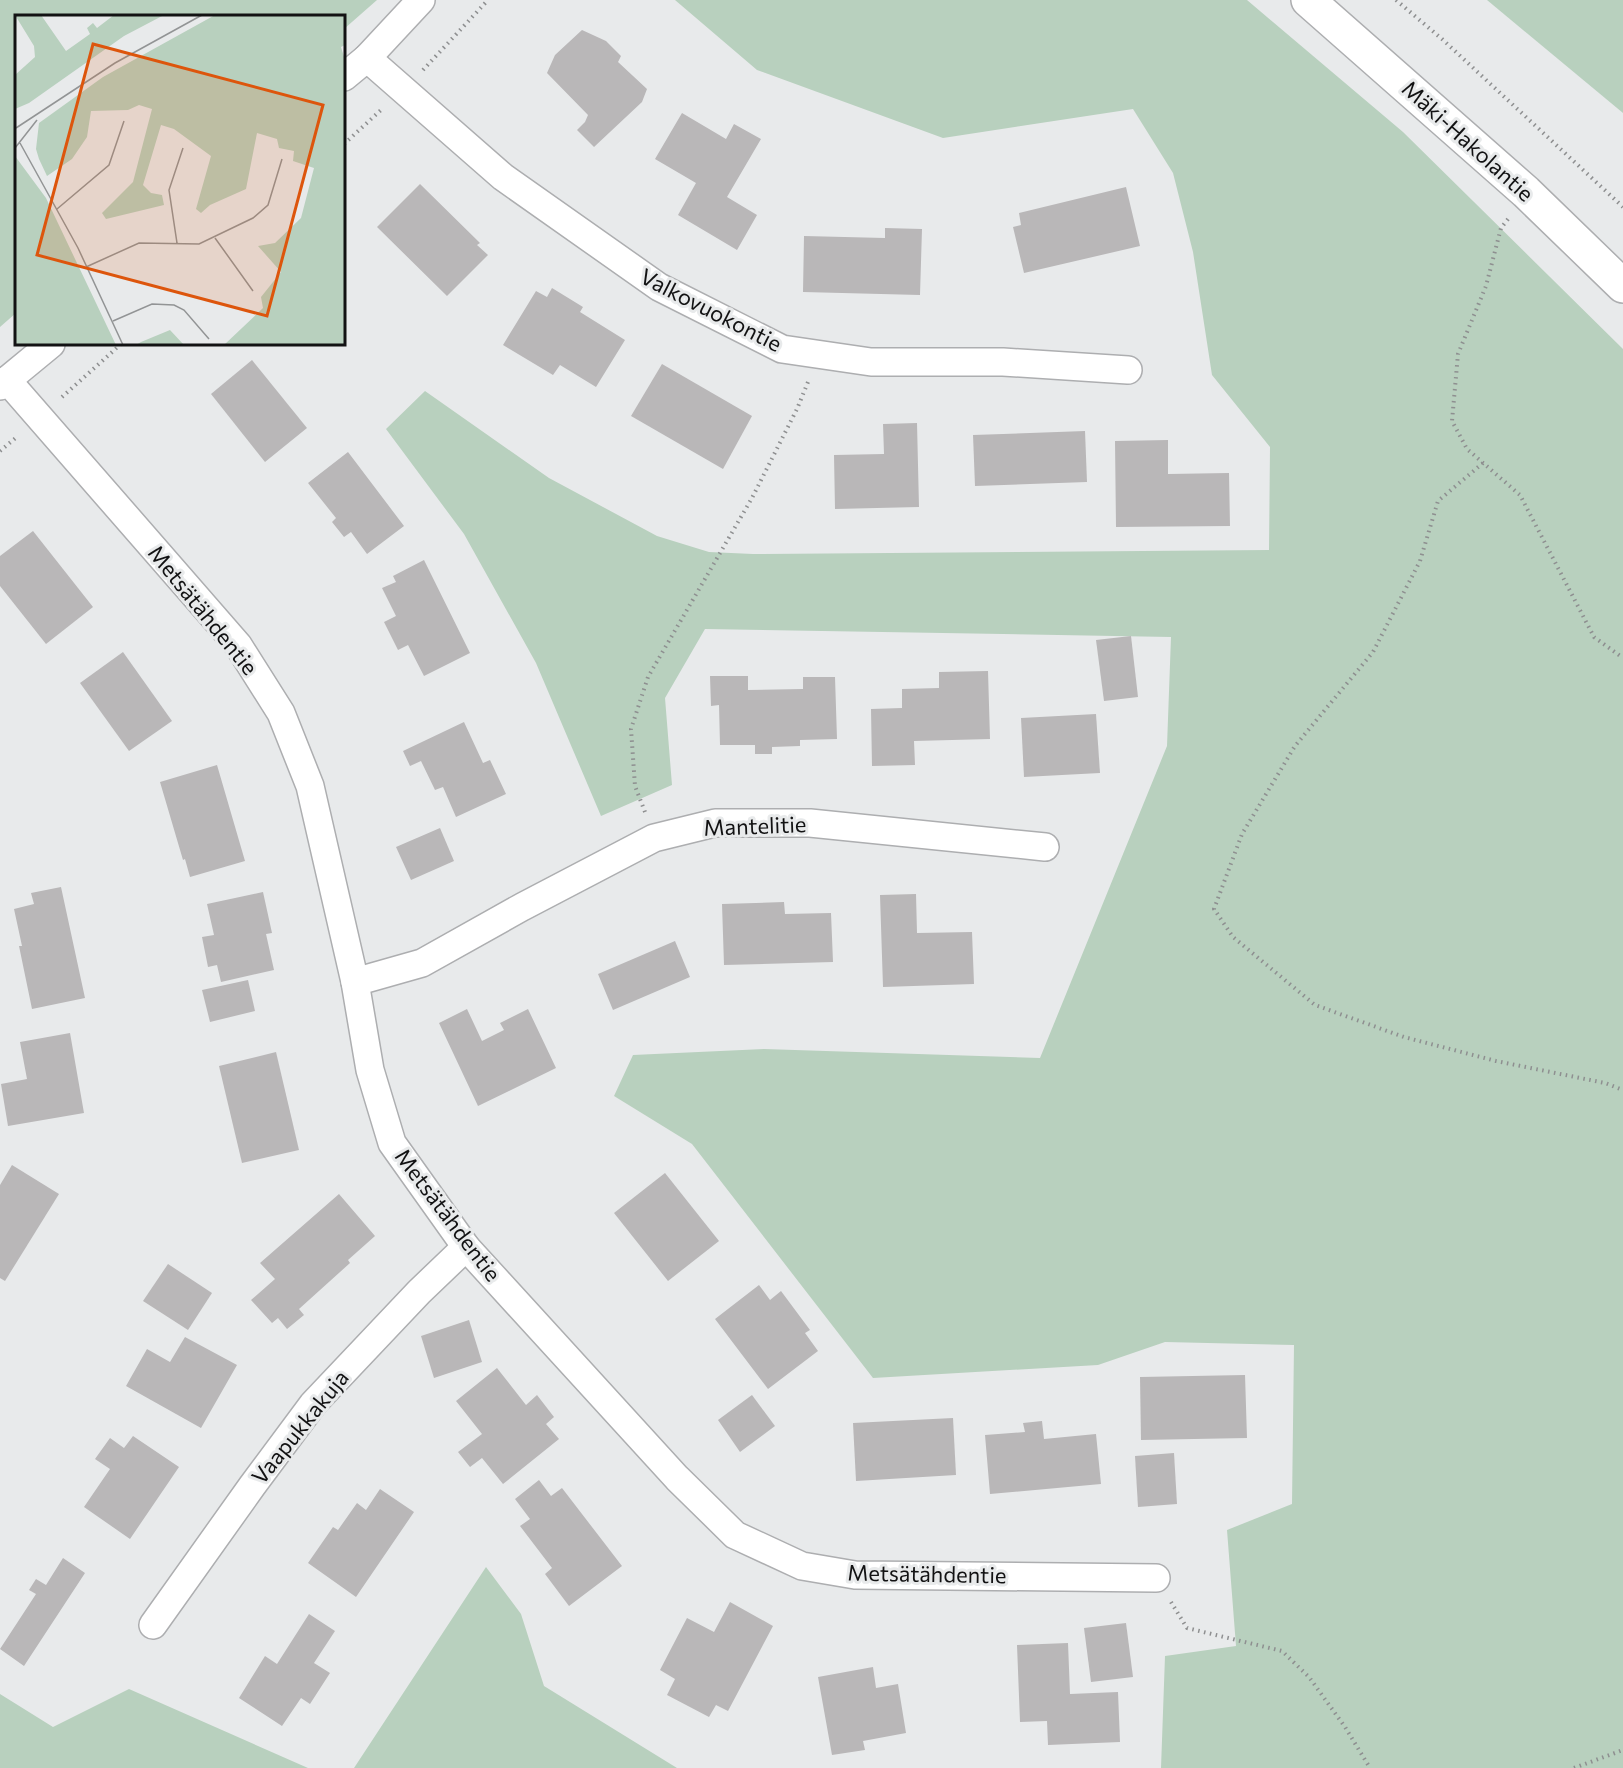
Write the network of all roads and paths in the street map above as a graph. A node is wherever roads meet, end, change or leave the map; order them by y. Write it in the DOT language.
graph roads {
  1 [pos="422,0"];
  2 [pos="1308,0"];
  3 [pos="1396,0"];
  4 [pos="367,58"];
  5 [pos="345,76"];
  6 [pos="1623,207"];
  7 [pos="1501,228"];
  8 [pos="1623,286"];
  9 [pos="50,345"];
  10 [pos="818,354"];
  11 [pos="1128,370"];
  12 [pos="4,383"];
  13 [pos="1483,463"];
  14 [pos="1623,658"];
  15 [pos="654,838"];
  16 [pos="1045,847"];
  17 [pos="355,982"];
  18 [pos="1623,1090"];
  19 [pos="466,1247"];
  20 [pos="1156,1578"];
  21 [pos="153,1625"];
  22 [pos="1623,1750"];
  23 [pos="1370,1768"];
  24 [pos="1574,1768"];
  1 -- 4 [label="street"];
  2 -- 8 [label="street, Mäki-Hakolantie"];
  3 -- 6 [label="path"];
  4 -- 5 [label="street"];
  4 -- 10 [label="street, Valkovuokontie"];
  7 -- 13 [label="path"];
  9 -- 12 [label="street"];
  10 -- 11 [label="street, Valkovuokontie"];
  10 -- 15 [label="path"];
  12 -- 17 [label="street, Metsätähdentie"];
  13 -- 14 [label="path"];
  13 -- 18 [label="path"];
  15 -- 16 [label="street, Mantelitie"];
  15 -- 17 [label="street, Mantelitie"];
  17 -- 19 [label="street, Metsätähdentie"];
  19 -- 20 [label="street, Metsätähdentie"];
  19 -- 21 [label="street, Vaapukkakuja"];
  20 -- 23 [label="path"];
  22 -- 24 [label="path"];
}
